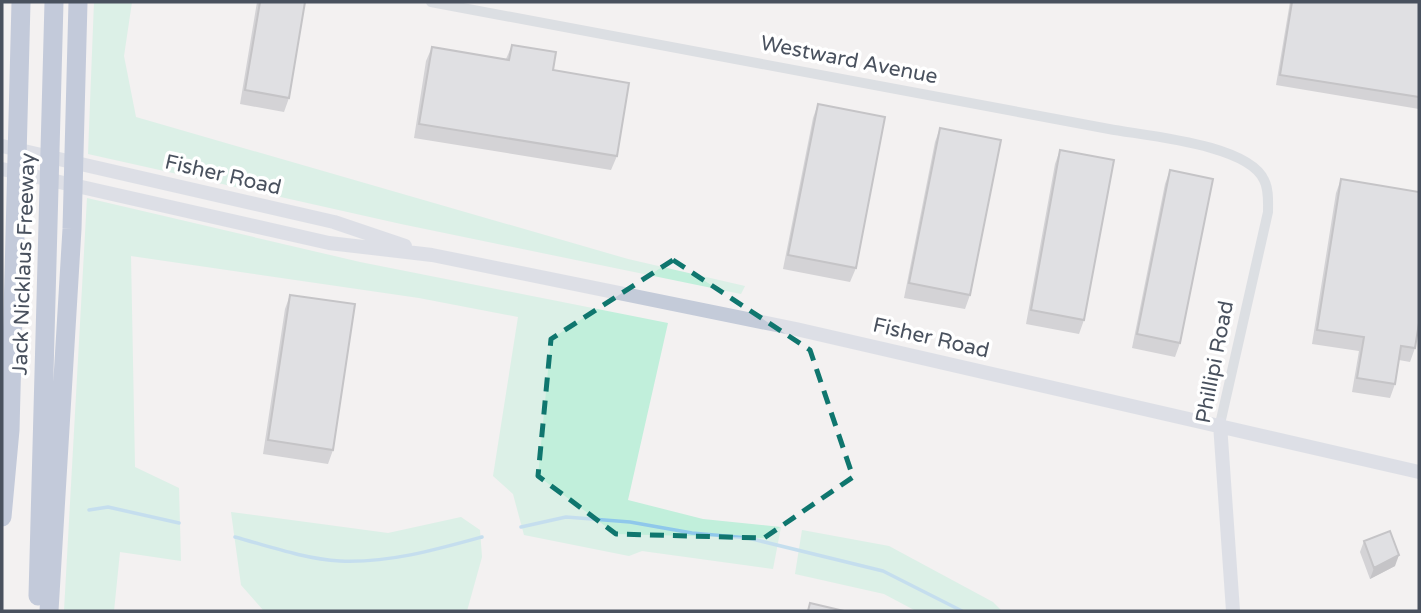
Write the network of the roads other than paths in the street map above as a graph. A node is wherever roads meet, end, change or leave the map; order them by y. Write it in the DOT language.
graph roads {
  1 [pos="22,2"];
  2 [pos="54,2"];
  3 [pos="79,2"];
  4 [pos="431,2"];
  5 [pos="2,146"];
  6 [pos="1256,167"];
  7 [pos="2,170"];
  8 [pos="432,255"];
  9 [pos="1220,424"];
  10 [pos="1419,472"];
  11 [pos="2,517"];
  12 [pos="38,611"];
  13 [pos="49,611"];
  14 [pos="1233,611"];
  1 -- 11 [label="highway, Jack Nicklaus Freeway"];
  2 -- 12 [label="highway, Jack Nicklaus Freeway"];
  3 -- 13 [label="highway"];
  4 -- 6 [label="street, Westward Avenue"];
  5 -- 8 [label="main road, Fisher Road"];
  6 -- 9 [label="street, Phillipi Road"];
  7 -- 8 [label="main road, Fisher Road"];
  8 -- 9 [label="main road, Fisher Road"];
  9 -- 10 [label="main road, Fisher Road"];
  9 -- 14 [label="main road, Phillipi Road"];
}
